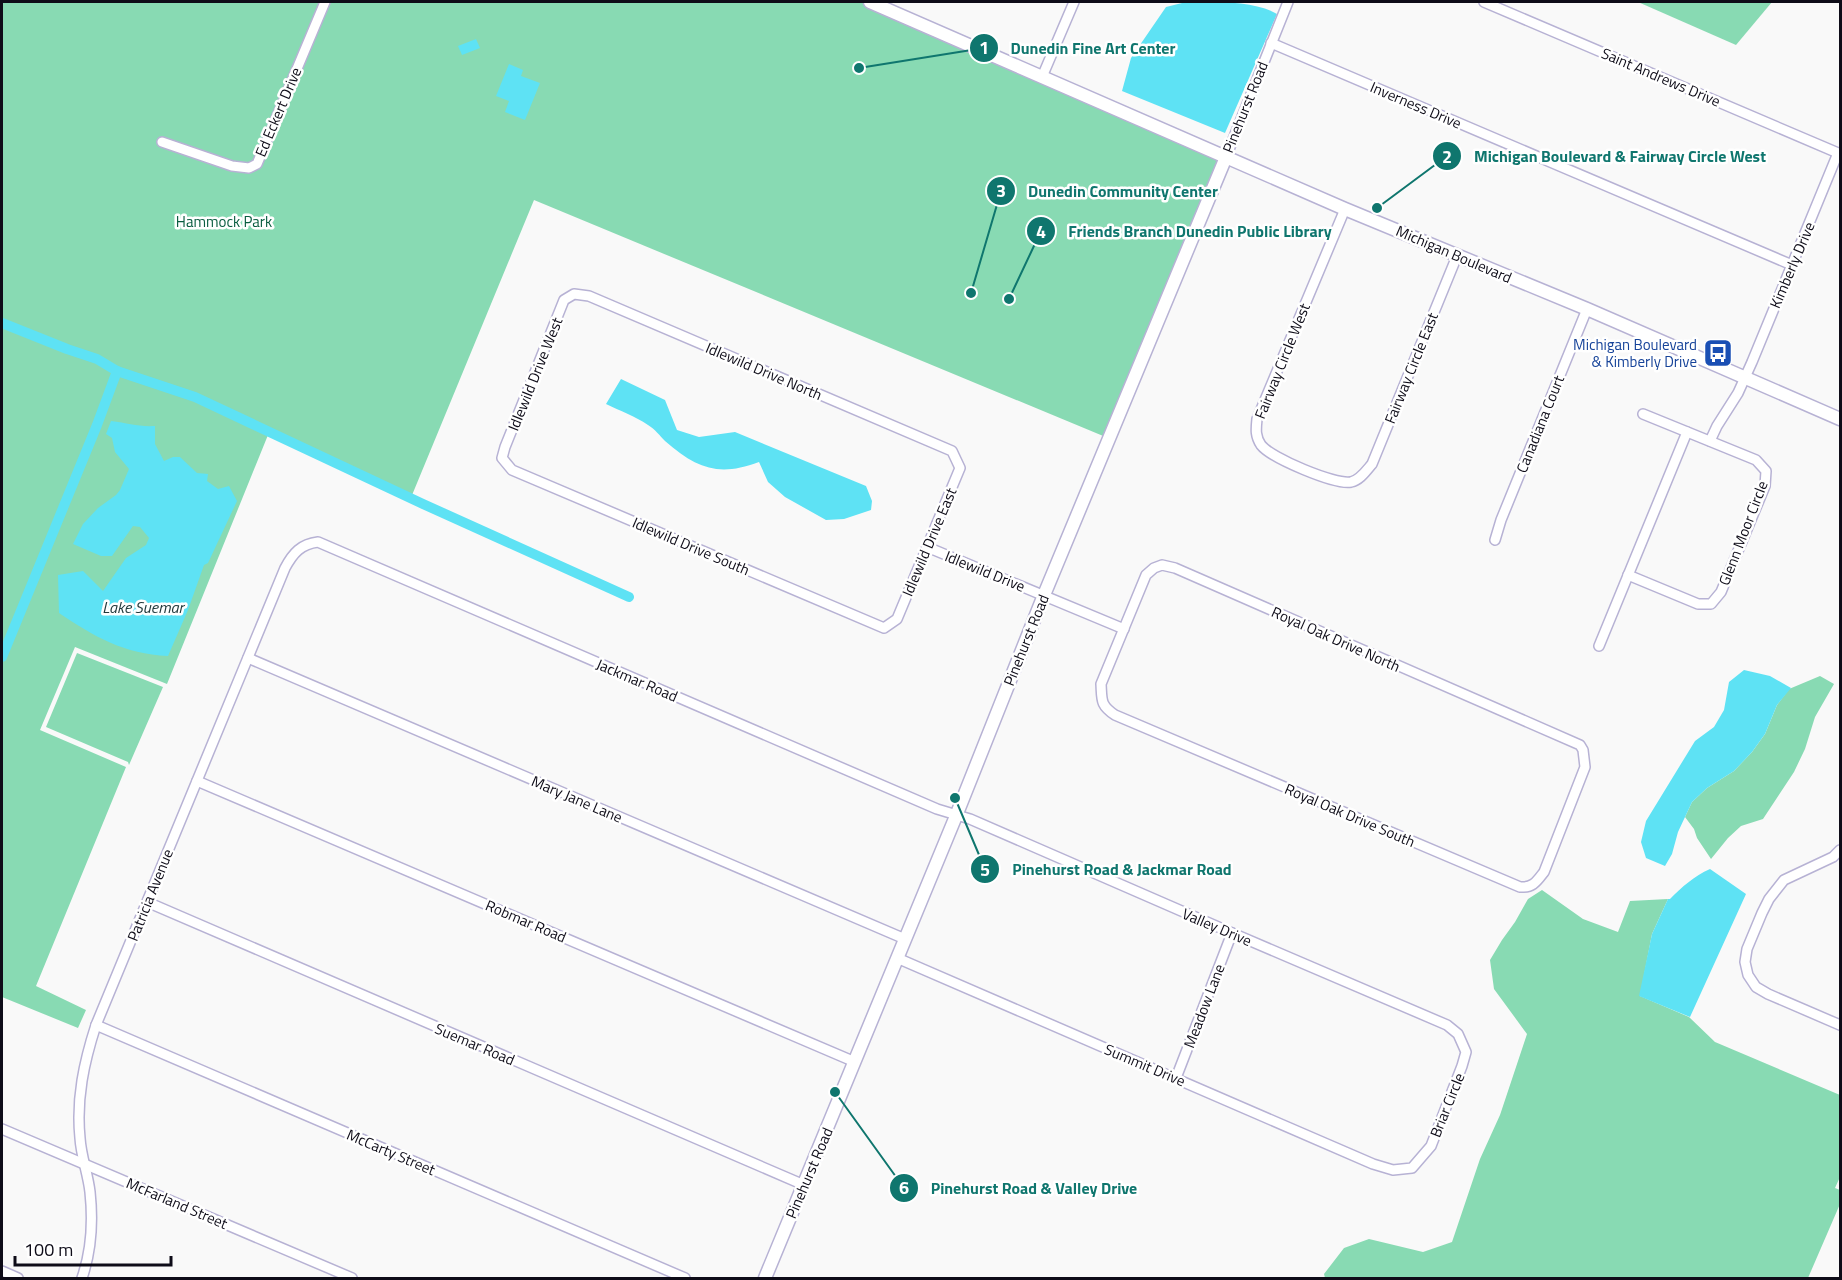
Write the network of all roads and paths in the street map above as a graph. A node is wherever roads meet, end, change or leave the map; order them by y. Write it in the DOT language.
graph roads {
  1 [pos="325,2"];
  2 [pos="870,2"];
  3 [pos="1074,2"];
  4 [pos="1288,2"];
  5 [pos="1484,2"];
  6 [pos="1271,43"];
  7 [pos="1042,77"];
  8 [pos="162,142"];
  9 [pos="1838,153"];
  10 [pos="1226,157"];
  11 [pos="1345,209"];
  12 [pos="1457,256"];
  13 [pos="1792,265"];
  14 [pos="574,294"];
  15 [pos="1587,309"];
  16 [pos="1745,377"];
  17 [pos="1643,414"];
  18 [pos="1840,419"];
  19 [pos="1687,432"];
  20 [pos="1710,441"];
  21 [pos="952,451"];
  22 [pos="502,459"];
  23 [pos="1360,478"];
  24 [pos="1495,540"];
  25 [pos="318,542"];
  26 [pos="927,547"];
  27 [pos="1628,575"];
  28 [pos="1044,595"];
  29 [pos="884,628"];
  30 [pos="1124,629"];
  31 [pos="1599,646"];
  32 [pos="248,658"];
  33 [pos="1580,745"];
  34 [pos="197,781"];
  35 [pos="956,816"];
  36 [pos="1840,850"];
  37 [pos="147,902"];
  38 [pos="1232,933"];
  39 [pos="905,939"];
  40 [pos="897,958"];
  41 [pos="96,1025"];
  42 [pos="1840,1025"];
  43 [pos="1466,1052"];
  44 [pos="855,1062"];
  45 [pos="1176,1078"];
  46 [pos="2,1129"];
  47 [pos="85,1163"];
  48 [pos="1393,1170"];
  49 [pos="804,1185"];
  50 [pos="2,1272"];
  51 [pos="18,1278"];
  52 [pos="82,1278"];
  53 [pos="352,1278"];
  54 [pos="685,1278"];
  55 [pos="765,1278"];
  1 -- 8 [label="street, Ed Eckert Drive"];
  2 -- 7 [label="street, Michigan Boulevard"];
  3 -- 7 [label="street"];
  4 -- 6 [label="street, Pinehurst Road"];
  5 -- 9 [label="street, Saint Andrews Drive"];
  6 -- 10 [label="street, Pinehurst Road"];
  6 -- 13 [label="street, Inverness Drive"];
  7 -- 10 [label="street, Michigan Boulevard"];
  9 -- 13 [label="street, Kimberly Drive"];
  10 -- 11 [label="street, Michigan Boulevard"];
  10 -- 28 [label="street, Pinehurst Road"];
  11 -- 12 [label="street, Michigan Boulevard"];
  11 -- 23 [label="street, Fairway Circle West"];
  12 -- 15 [label="street, Michigan Boulevard"];
  12 -- 23 [label="street, Fairway Circle East"];
  13 -- 16 [label="street, Kimberly Drive"];
  14 -- 21 [label="street, Idlewild Drive North"];
  14 -- 22 [label="street, Idlewild Drive West"];
  15 -- 16 [label="street, Michigan Boulevard"];
  15 -- 24 [label="street, Canadiana Court"];
  16 -- 18 [label="street, Michigan Boulevard"];
  16 -- 20 [label="street, Kimberly Drive"];
  17 -- 19 [label="street, Glenn Moor Circle"];
  19 -- 20 [label="street, Glenn Moor Circle"];
  19 -- 27 [label="street"];
  20 -- 27 [label="street, Glenn Moor Circle"];
  21 -- 26 [label="street, Idlewild Drive East"];
  22 -- 29 [label="street, Idlewild Drive South"];
  25 -- 32 [label="street, Patricia Avenue"];
  25 -- 35 [label="street, Jackmar Road"];
  26 -- 28 [label="street, Idlewild Drive"];
  26 -- 29 [label="street, Idlewild Drive East"];
  27 -- 31 [label="street"];
  28 -- 30 [label="street, Idlewild Drive"];
  28 -- 35 [label="street, Pinehurst Road"];
  30 -- 33 [label="street, Royal Oak Drive North"];
  30 -- 33 [label="street, Royal Oak Drive South"];
  32 -- 34 [label="street, Patricia Avenue"];
  32 -- 39 [label="street, Mary Jane Lane"];
  34 -- 37 [label="street, Patricia Avenue"];
  34 -- 44 [label="street, Robmar Road"];
  35 -- 38 [label="street, Valley Drive"];
  35 -- 39 [label="street, Pinehurst Road"];
  36 -- 42 [label="street"];
  37 -- 41 [label="street, Patricia Avenue"];
  37 -- 49 [label="street, Suemar Road"];
  38 -- 43 [label="street, Valley Drive"];
  38 -- 45 [label="street, Meadow Lane"];
  39 -- 40 [label="street, Pinehurst Road"];
  40 -- 44 [label="street, Pinehurst Road"];
  40 -- 45 [label="street, Summit Drive"];
  41 -- 47 [label="street, Patricia Avenue"];
  41 -- 54 [label="street, McCarty Street"];
  43 -- 48 [label="street, Briar Circle"];
  44 -- 49 [label="street, Pinehurst Road"];
  45 -- 48 [label="street, Summit Drive"];
  46 -- 47 [label="street, McFarland Street"];
  47 -- 52 [label="street, Patricia Avenue"];
  47 -- 53 [label="street, McFarland Street"];
  49 -- 55 [label="street, Pinehurst Road"];
  50 -- 51 [label="street"];
}
